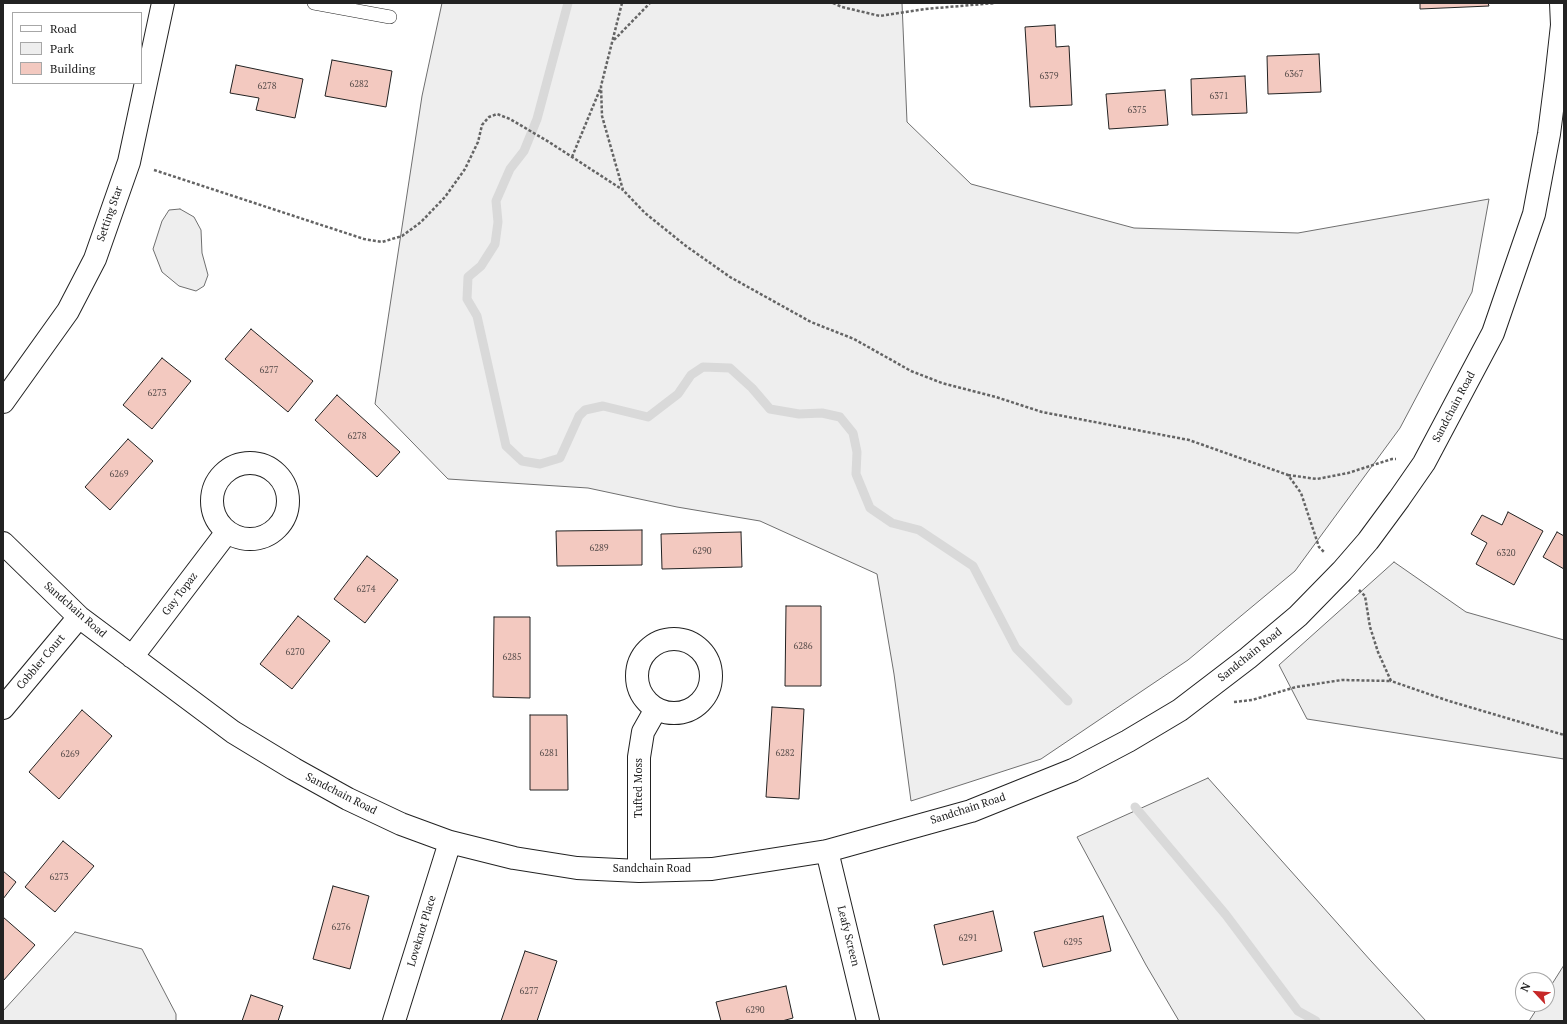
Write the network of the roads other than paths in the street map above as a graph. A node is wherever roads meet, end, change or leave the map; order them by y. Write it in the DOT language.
graph roads {
  1 [pos="163,3"];
  2 [pos="314,3"];
  3 [pos="1561,3"];
  4 [pos="390,17"];
  5 [pos="3,402"];
  6 [pos="227,532"];
  7 [pos="3,543"];
  8 [pos="79,616"];
  9 [pos="132,657"];
  10 [pos="3,708"];
  11 [pos="656,709"];
  12 [pos="450,842"];
  13 [pos="827,851"];
  14 [pos="639,871"];
  15 [pos="394,1021"];
  16 [pos="868,1021"];
  1 -- 5 [label="street, Setting Star"];
  2 -- 4 [label="lane"];
  3 -- 13 [label="street, Sandchain Road"];
  6 -- 9 [label="street, Gay Topaz"];
  7 -- 8 [label="street, Sandchain Road"];
  8 -- 9 [label="street, Sandchain Road"];
  8 -- 10 [label="street, Cobbler Court"];
  9 -- 12 [label="street, Sandchain Road"];
  11 -- 14 [label="street, Tufted Moss"];
  12 -- 14 [label="street, Sandchain Road"];
  12 -- 15 [label="street, Loveknot Place"];
  13 -- 14 [label="street, Sandchain Road"];
  13 -- 16 [label="street, Leafy Screen"];
}
